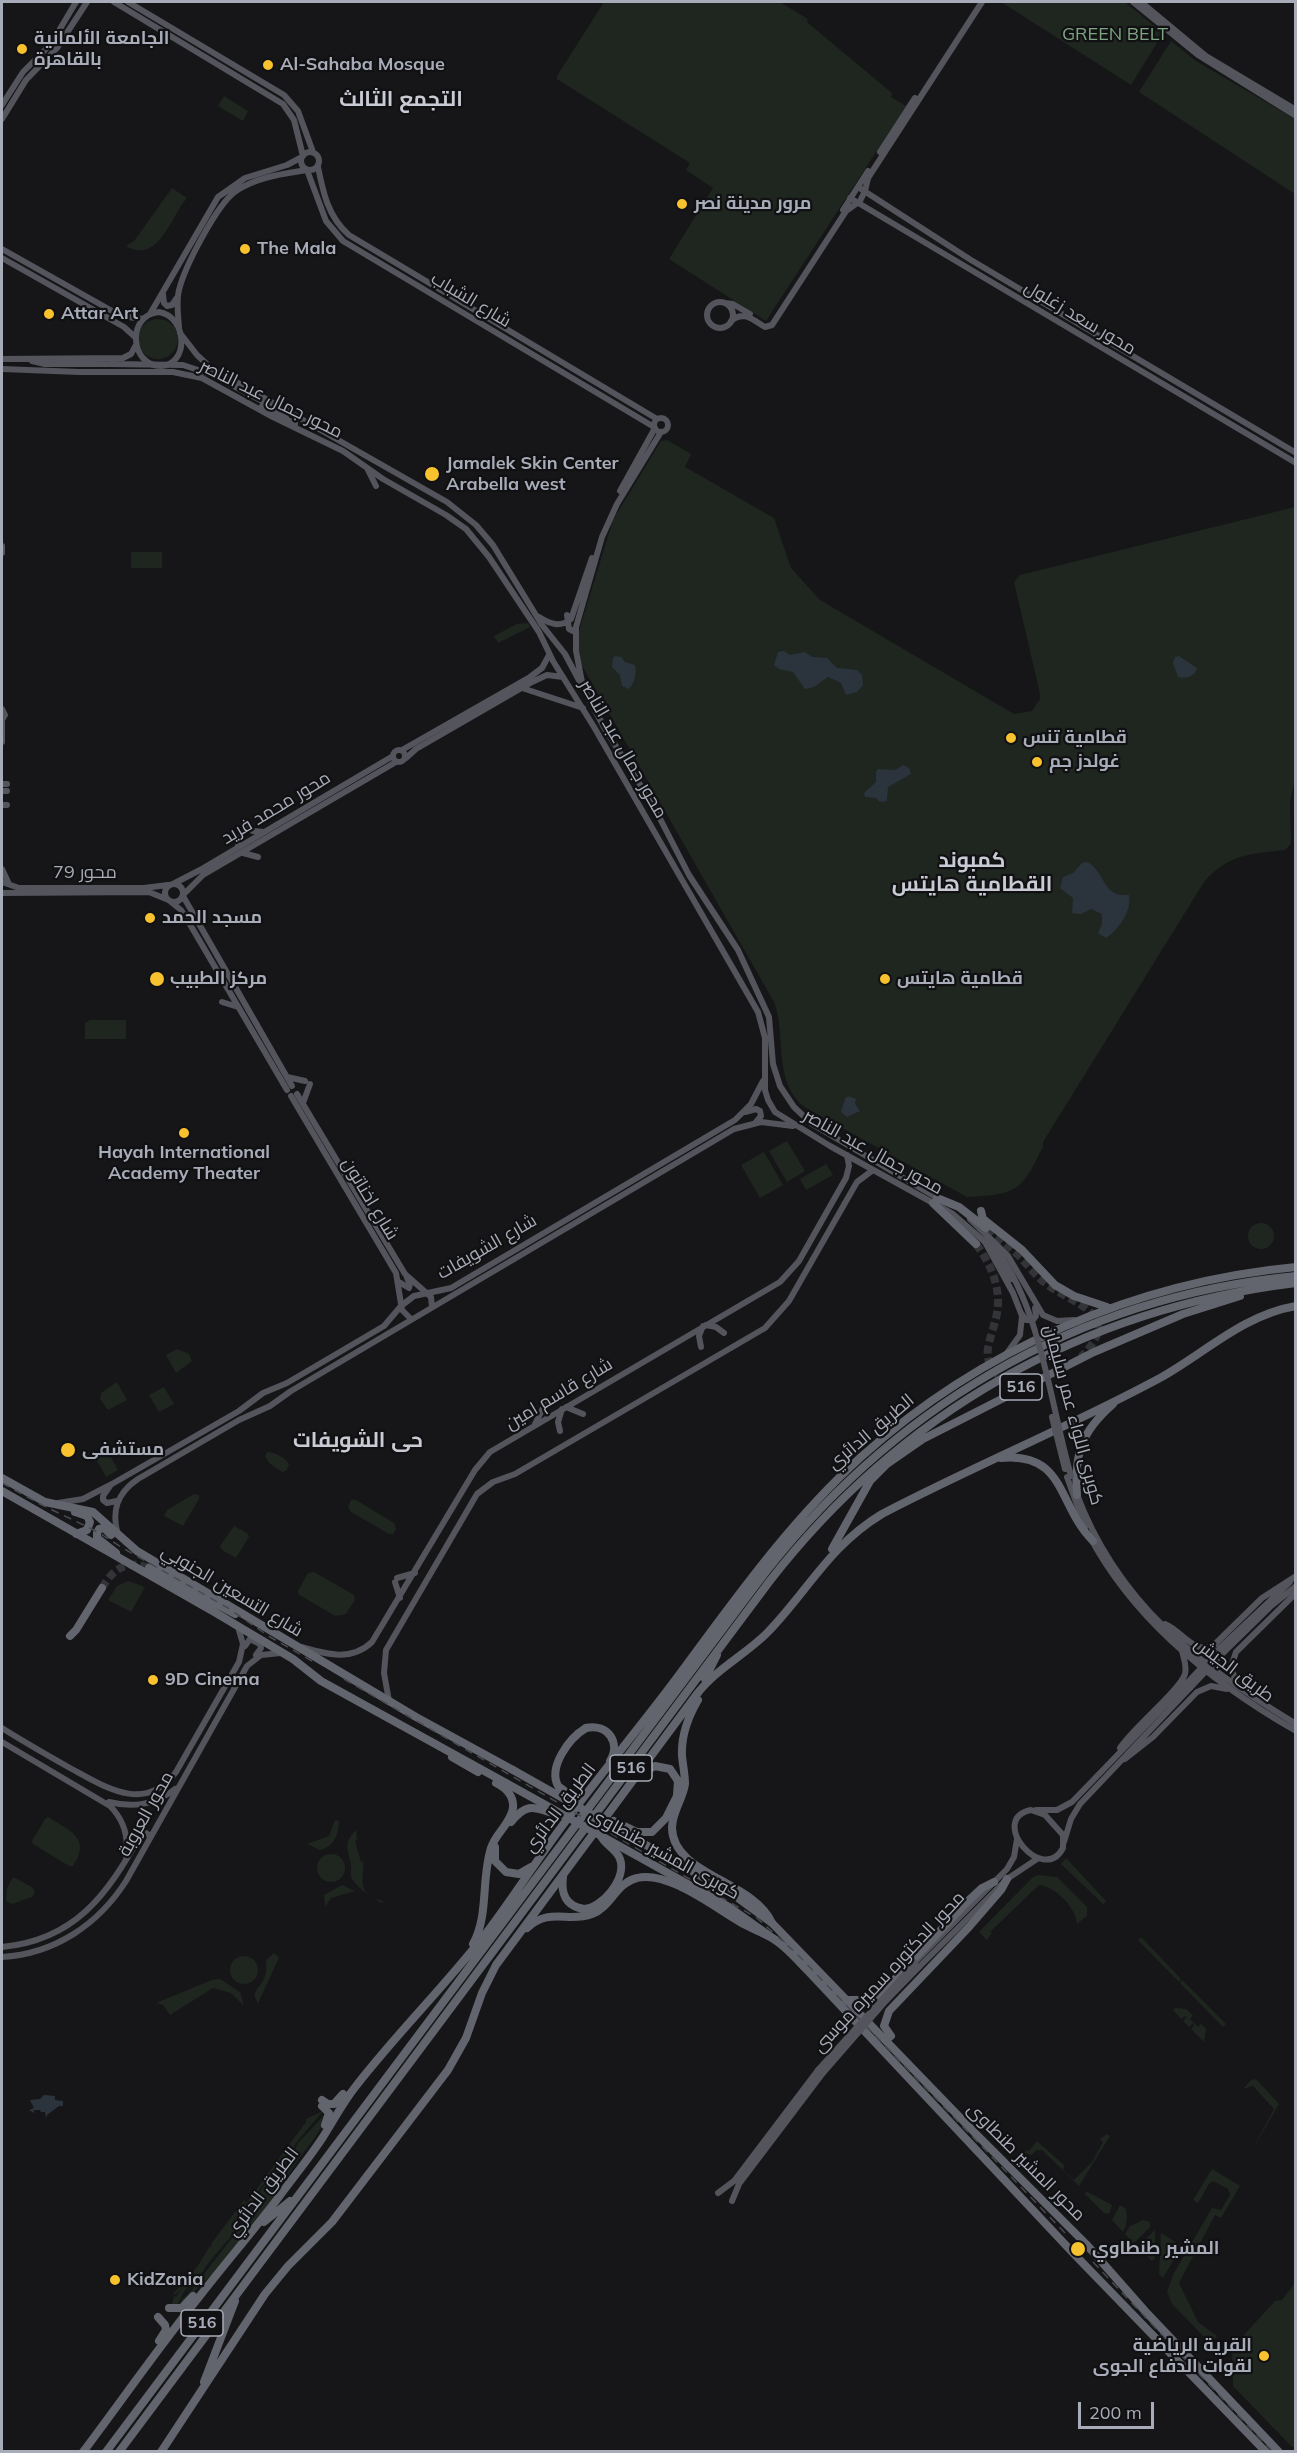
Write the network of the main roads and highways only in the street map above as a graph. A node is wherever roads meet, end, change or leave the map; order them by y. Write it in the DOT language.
graph roads {
  1 [pos="76,2"];
  2 [pos="87,2"];
  3 [pos="114,2"];
  4 [pos="128,2"];
  5 [pos="977,2"];
  6 [pos="982,2"];
  7 [pos="1133,2"];
  8 [pos="1141,2"];
  9 [pos="272,92"];
  10 [pos="2,105"];
  11 [pos="1296,110"];
  12 [pos="1296,116"];
  13 [pos="2,120"];
  14 [pos="309,140"];
  15 [pos="300,142"];
  16 [pos="313,153"];
  17 [pos="302,157"];
  18 [pos="287,165"];
  19 [pos="318,167"];
  20 [pos="307,170"];
  21 [pos="290,173"];
  22 [pos="320,180"];
  23 [pos="312,184"];
  24 [pos="858,187"];
  25 [pos="865,191"];
  26 [pos="874,197"];
  27 [pos="850,198"];
  28 [pos="857,203"];
  29 [pos="869,208"];
  30 [pos="202,252"];
  31 [pos="2,253"];
  32 [pos="962,254"];
  33 [pos="194,256"];
  34 [pos="971,260"];
  35 [pos="957,263"];
  36 [pos="967,268"];
  37 [pos="163,294"];
  38 [pos="178,296"];
  39 [pos="725,303"];
  40 [pos="150,314"];
  41 [pos="127,319"];
  42 [pos="143,319"];
  43 [pos="731,321"];
  44 [pos="124,327"];
  45 [pos="180,330"];
  46 [pos="135,337"];
  47 [pos="136,345"];
  48 [pos="126,357"];
  49 [pos="2,359"];
  50 [pos="29,359"];
  51 [pos="148,360"];
  52 [pos="166,365"];
  53 [pos="1153,368"];
  54 [pos="2,370"];
  55 [pos="33,371"];
  56 [pos="127,372"];
  57 [pos="178,373"];
  58 [pos="1150,377"];
  59 [pos="1169,378"];
  60 [pos="1163,384"];
  61 [pos="651,414"];
  62 [pos="647,423"];
  63 [pos="312,424"];
  64 [pos="305,432"];
  65 [pos="656,432"];
  66 [pos="1296,453"];
  67 [pos="1296,464"];
  68 [pos="366,467"];
  69 [pos="401,477"];
  70 [pos="411,482"];
  71 [pos="376,486"];
  72 [pos="397,486"];
  73 [pos="405,492"];
  74 [pos="500,540"];
  75 [pos="493,545"];
  76 [pos="2,546"];
  77 [pos="2,553"];
  78 [pos="536,615"];
  79 [pos="568,618"];
  80 [pos="576,627"];
  81 [pos="549,655"];
  82 [pos="537,672"];
  83 [pos="547,675"];
  84 [pos="564,677"];
  85 [pos="522,688"];
  86 [pos="585,694"];
  87 [pos="583,708"];
  88 [pos="2,709"];
  89 [pos="2,719"];
  90 [pos="2,742"];
  91 [pos="402,750"];
  92 [pos="406,758"];
  93 [pos="395,759"];
  94 [pos="653,805"];
  95 [pos="645,816"];
  96 [pos="264,832"];
  97 [pos="240,850"];
  98 [pos="258,857"];
  99 [pos="2,869"];
  100 [pos="201,873"];
  101 [pos="2,874"];
  102 [pos="2,882"];
  103 [pos="171,884"];
  104 [pos="9,889"];
  105 [pos="2,893"];
  106 [pos="183,896"];
  107 [pos="169,900"];
  108 [pos="189,906"];
  109 [pos="181,911"];
  110 [pos="729,937"];
  111 [pos="720,946"];
  112 [pos="738,950"];
  113 [pos="727,958"];
  114 [pos="222,1002"];
  115 [pos="240,1008"];
  116 [pos="287,1077"];
  117 [pos="764,1078"];
  118 [pos="292,1092"];
  119 [pos="303,1103"];
  120 [pos="744,1113"];
  121 [pos="756,1122"];
  122 [pos="800,1128"];
  123 [pos="847,1155"];
  124 [pos="873,1170"];
  125 [pos="935,1200"];
  126 [pos="981,1211"];
  127 [pos="986,1236"];
  128 [pos="976,1244"];
  129 [pos="1296,1268"];
  130 [pos="405,1274"];
  131 [pos="1296,1276"];
  132 [pos="399,1282"];
  133 [pos="1296,1283"];
  134 [pos="1269,1287"];
  135 [pos="427,1293"];
  136 [pos="1034,1303"];
  137 [pos="401,1306"];
  138 [pos="432,1306"];
  139 [pos="1296,1306"];
  140 [pos="1112,1307"];
  141 [pos="1021,1313"];
  142 [pos="392,1317"];
  143 [pos="411,1319"];
  144 [pos="1080,1320"];
  145 [pos="400,1326"];
  146 [pos="704,1326"];
  147 [pos="724,1333"];
  148 [pos="701,1347"];
  149 [pos="1004,1356"];
  150 [pos="1121,1397"];
  151 [pos="547,1400"];
  152 [pos="564,1408"];
  153 [pos="583,1414"];
  154 [pos="534,1426"];
  155 [pos="560,1431"];
  156 [pos="997,1458"];
  157 [pos="841,1464"];
  158 [pos="853,1464"];
  159 [pos="878,1472"];
  160 [pos="1069,1477"];
  161 [pos="2,1478"];
  162 [pos="112,1484"];
  163 [pos="854,1486"];
  164 [pos="2,1491"];
  165 [pos="1077,1495"];
  166 [pos="117,1501"];
  167 [pos="55,1504"];
  168 [pos="76,1534"];
  169 [pos="119,1537"];
  170 [pos="1093,1541"];
  171 [pos="127,1545"];
  172 [pos="118,1557"];
  173 [pos="827,1559"];
  174 [pos="149,1568"];
  175 [pos="415,1572"];
  176 [pos="1296,1577"];
  177 [pos="1296,1586"];
  178 [pos="102,1588"];
  179 [pos="1296,1593"];
  180 [pos="400,1598"];
  181 [pos="245,1615"];
  182 [pos="236,1624"];
  183 [pos="1160,1626"];
  184 [pos="70,1636"];
  185 [pos="295,1645"];
  186 [pos="719,1647"];
  187 [pos="1212,1647"];
  188 [pos="1180,1648"];
  189 [pos="1222,1650"];
  190 [pos="242,1653"];
  191 [pos="284,1653"];
  192 [pos="254,1659"];
  193 [pos="735,1659"];
  194 [pos="1232,1661"];
  195 [pos="1184,1675"];
  196 [pos="1239,1688"];
  197 [pos="1201,1689"];
  198 [pos="1230,1690"];
  199 [pos="698,1694"];
  200 [pos="389,1701"];
  201 [pos="1296,1724"];
  202 [pos="2,1728"];
  203 [pos="200,1730"];
  204 [pos="1296,1731"];
  205 [pos="208,1735"];
  206 [pos="449,1735"];
  207 [pos="194,1740"];
  208 [pos="2,1742"];
  209 [pos="202,1746"];
  210 [pos="443,1747"];
  211 [pos="1117,1760"];
  212 [pos="602,1776"];
  213 [pos="179,1786"];
  214 [pos="627,1789"];
  215 [pos="105,1801"];
  216 [pos="1036,1810"];
  217 [pos="586,1811"];
  218 [pos="561,1815"];
  219 [pos="600,1819"];
  220 [pos="150,1836"];
  221 [pos="602,1838"];
  222 [pos="1017,1839"];
  223 [pos="1064,1842"];
  224 [pos="542,1855"];
  225 [pos="1037,1858"];
  226 [pos="125,1860"];
  227 [pos="563,1874"];
  228 [pos="1007,1879"];
  229 [pos="994,1882"];
  230 [pos="103,1921"];
  231 [pos="92,1922"];
  232 [pos="772,1923"];
  233 [pos="518,1935"];
  234 [pos="27,1936"];
  235 [pos="774,1939"];
  236 [pos="36,1940"];
  237 [pos="2,1947"];
  238 [pos="2,1957"];
  239 [pos="917,1965"];
  240 [pos="459,1966"];
  241 [pos="871,1999"];
  242 [pos="848,2000"];
  243 [pos="886,2015"];
  244 [pos="888,2038"];
  245 [pos="372,2066"];
  246 [pos="737,2182"];
  247 [pos="287,2186"];
  248 [pos="718,2193"];
  249 [pos="298,2195"];
  250 [pos="732,2201"];
  251 [pos="252,2232"];
  252 [pos="220,2271"];
  253 [pos="241,2287"];
  254 [pos="169,2308"];
  255 [pos="158,2318"];
  256 [pos="200,2395"];
  257 [pos="120,2402"];
  258 [pos="84,2451"];
  259 [pos="106,2451"];
  260 [pos="118,2451"];
  261 [pos="161,2451"];
  262 [pos="1266,2451"];
  263 [pos="1279,2451"];
  1 -- 10 [label="main road"];
  2 -- 13 [label="main road"];
  3 -- 9 [label="main road"];
  4 -- 9 [label="main road"];
  5 -- 24 [label="main road"];
  6 -- 25 [label="main road"];
  7 -- 12 [label="main road"];
  8 -- 11 [label="main road"];
  9 -- 14 [label="main road"];
  9 -- 15 [label="main road"];
  14 -- 15 [label="main road"];
  14 -- 16 [label="main road"];
  15 -- 17 [label="main road"];
  16 -- 17 [label="main road"];
  16 -- 19 [label="main road"];
  17 -- 18 [label="main road"];
  17 -- 20 [label="main road"];
  18 -- 21 [label="main road"];
  18 -- 37 [label="main road"];
  19 -- 20 [label="main road"];
  19 -- 22 [label="main road, شارع الشباب"];
  20 -- 21 [label="main road"];
  20 -- 23 [label="main road, شارع الشباب"];
  21 -- 33 [label="main road"];
  22 -- 23 [label="main road"];
  22 -- 61 [label="main road, شارع الشباب"];
  23 -- 62 [label="main road, شارع الشباب"];
  24 -- 25 [label="main road, محور سعد زغلول"];
  24 -- 27 [label="main road"];
  25 -- 26 [label="main road, محور سعد زغلول"];
  25 -- 28 [label="main road"];
  26 -- 29 [label="main road"];
  26 -- 32 [label="main road, محور سعد زغلول"];
  27 -- 28 [label="main road, محور سعد زغلول"];
  27 -- 39 [label="main road"];
  28 -- 29 [label="main road, محور سعد زغلول"];
  28 -- 43 [label="main road"];
  29 -- 35 [label="main road, محور سعد زغلول"];
  30 -- 33 [label="main road"];
  31 -- 41 [label="main road"];
  31 -- 44 [label="main road"];
  32 -- 34 [label="main road, محور سعد زغلول"];
  32 -- 35 [label="main road"];
  33 -- 38 [label="main road"];
  34 -- 36 [label="main road"];
  34 -- 53 [label="main road, محور سعد زغلول"];
  35 -- 36 [label="main road, محور سعد زغلول"];
  36 -- 58 [label="main road, محور سعد زغلول"];
  37 -- 38 [label="main road"];
  37 -- 40 [label="main road"];
  38 -- 45 [label="main road"];
  39 -- 43 [label="main road"];
  39 -- 43 [label="main road"];
  40 -- 42 [label="main road"];
  40 -- 45 [label="main road"];
  41 -- 42 [label="main road"];
  41 -- 44 [label="main road"];
  42 -- 46 [label="main road"];
  44 -- 46 [label="main road"];
  45 -- 52 [label="main road"];
  45 -- 63 [label="main road, محور جمال عبد الناصر"];
  46 -- 47 [label="main road"];
  47 -- 48 [label="main road"];
  47 -- 51 [label="main road"];
  48 -- 50 [label="main road"];
  48 -- 56 [label="main road"];
  49 -- 50 [label="main road"];
  50 -- 63 [label="main road, bridge"];
  51 -- 52 [label="main road"];
  51 -- 56 [label="main road"];
  52 -- 57 [label="main road"];
  53 -- 58 [label="main road"];
  53 -- 59 [label="main road, محور سعد زغلول"];
  54 -- 55 [label="main road, محور جمال عبد الناصر"];
  55 -- 56 [label="main road, محور جمال عبد الناصر"];
  55 -- 64 [label="main road, bridge"];
  56 -- 57 [label="main road, محور جمال عبد الناصر"];
  57 -- 64 [label="main road, محور جمال عبد الناصر"];
  58 -- 60 [label="main road, محور سعد زغلول"];
  59 -- 60 [label="main road"];
  59 -- 66 [label="main road, محور سعد زغلول"];
  60 -- 67 [label="main road, محور سعد زغلول"];
  61 -- 62 [label="main road"];
  61 -- 65 [label="main road"];
  61 -- 65 [label="main road"];
  62 -- 65 [label="main road, شارع الشباب"];
  63 -- 69 [label="main road, محور جمال عبد الناصر"];
  64 -- 68 [label="main road, محور جمال عبد الناصر"];
  65 -- 79 [label="main road"];
  65 -- 80 [label="main road"];
  68 -- 71 [label="main road"];
  68 -- 72 [label="main road, محور جمال عبد الناصر"];
  69 -- 70 [label="main road, محور جمال عبد الناصر"];
  69 -- 72 [label="main road"];
  70 -- 73 [label="main road"];
  70 -- 75 [label="main road, محور جمال عبد الناصر"];
  72 -- 73 [label="main road, محور جمال عبد الناصر"];
  73 -- 81 [label="main road, محور جمال عبد الناصر"];
  74 -- 75 [label="main road"];
  75 -- 78 [label="main road, محور جمال عبد الناصر"];
  76 -- 77 [label="main road"];
  78 -- 79 [label="main road"];
  78 -- 86 [label="main road, محور جمال عبد الناصر"];
  79 -- 80 [label="main road"];
  80 -- 86 [label="main road"];
  81 -- 82 [label="main road"];
  81 -- 84 [label="main road, محور جمال عبد الناصر"];
  82 -- 83 [label="main road"];
  82 -- 91 [label="main road"];
  83 -- 84 [label="main road"];
  83 -- 85 [label="main road"];
  84 -- 87 [label="main road, محور جمال عبد الناصر"];
  85 -- 87 [label="main road"];
  85 -- 92 [label="main road"];
  86 -- 94 [label="main road, محور جمال عبد الناصر"];
  87 -- 95 [label="main road, محور جمال عبد الناصر"];
  88 -- 89 [label="main road"];
  89 -- 90 [label="main road"];
  91 -- 92 [label="main road"];
  91 -- 93 [label="main road"];
  92 -- 93 [label="main road"];
  93 -- 96 [label="main road, محور محمد فريد"];
  93 -- 97 [label="main road, محور محمد فريد"];
  94 -- 95 [label="main road"];
  94 -- 110 [label="main road, محور جمال عبد الناصر"];
  95 -- 111 [label="main road, محور جمال عبد الناصر"];
  96 -- 97 [label="main road, محور محمد فريد"];
  96 -- 97 [label="main road"];
  97 -- 98 [label="main road"];
  97 -- 100 [label="main road, محور محمد فريد"];
  99 -- 101 [label="main road"];
  100 -- 103 [label="main road, محور محمد فريد"];
  100 -- 106 [label="main road, محور محمد فريد"];
  101 -- 104 [label="main road"];
  102 -- 104 [label="main road, محور 79"];
  103 -- 104 [label="main road, محور 79"];
  103 -- 106 [label="main road"];
  103 -- 107 [label="main road"];
  104 -- 105 [label="main road, محور 79"];
  104 -- 107 [label="main road, محور 79"];
  106 -- 107 [label="main road"];
  106 -- 108 [label="main road, شارع اخناتون"];
  107 -- 109 [label="main road, شارع اخناتون"];
  108 -- 109 [label="main road"];
  108 -- 116 [label="main road, شارع اخناتون"];
  109 -- 115 [label="main road, شارع اخناتون"];
  110 -- 111 [label="main road"];
  110 -- 112 [label="main road, محور جمال عبد الناصر"];
  111 -- 113 [label="main road, محور جمال عبد الناصر"];
  112 -- 113 [label="main road"];
  112 -- 125 [label="main road, محور جمال عبد الناصر"];
  113 -- 117 [label="main road, محور جمال عبد الناصر"];
  114 -- 115 [label="main road"];
  115 -- 118 [label="main road, شارع اخناتون"];
  116 -- 118 [label="main road, شارع اخناتون"];
  116 -- 119 [label="main road"];
  117 -- 120 [label="main road, شارع الشويفات"];
  117 -- 122 [label="main road, محور جمال عبد الناصر"];
  118 -- 119 [label="main road, شارع اخناتون"];
  118 -- 132 [label="main road, شارع اخناتون"];
  119 -- 130 [label="main road, شارع اخناتون"];
  120 -- 121 [label="main road"];
  120 -- 135 [label="main road, شارع الشويفات"];
  121 -- 122 [label="main road, شارع الشويفات"];
  121 -- 138 [label="main road, شارع الشويفات"];
  122 -- 123 [label="main road, محور جمال عبد الناصر"];
  123 -- 124 [label="main road, محور جمال عبد الناصر"];
  123 -- 146 [label="main road, شارع قاسم امين"];
  124 -- 125 [label="main road, محور جمال عبد الناصر"];
  124 -- 200 [label="main road"];
  125 -- 127 [label="main road, محور جمال عبد الناصر"];
  125 -- 127 [label="highway"];
  125 -- 128 [label="highway"];
  126 -- 140 [label="highway"];
  127 -- 136 [label="main road, محور جمال عبد الناصر"];
  127 -- 141 [label="main road, محور جمال عبد الناصر"];
  127 -- 160 [label="main road, كوبرى اللواء عمر سليمان, bridge"];
  129 -- 140 [label="highway, الطريق الدائري / 516"];
  130 -- 132 [label="main road"];
  130 -- 135 [label="main road, شارع اخناتون"];
  131 -- 249 [label="highway, الطريق الدائري / 516"];
  132 -- 137 [label="main road, شارع اخناتون"];
  133 -- 134 [label="highway, الطريق الدائري / 516"];
  134 -- 159 [label="highway, 516"];
  134 -- 163 [label="highway, الطريق الدائري / 516"];
  135 -- 137 [label="main road, شارع الشويفات"];
  135 -- 138 [label="main road, شارع اخناتون"];
  136 -- 141 [label="main road"];
  136 -- 144 [label="main road, محور جمال عبد الناصر"];
  137 -- 142 [label="main road, شارع الشويفات"];
  137 -- 143 [label="main road"];
  138 -- 143 [label="main road, شارع الشويفات"];
  139 -- 150 [label="highway, 516"];
  140 -- 144 [label="highway, الطريق الدائري / 516"];
  141 -- 149 [label="main road"];
  142 -- 145 [label="main road"];
  142 -- 162 [label="main road, شارع الشويفات"];
  143 -- 145 [label="main road, شارع الشويفات"];
  144 -- 149 [label="highway, الطريق الدائري / 516"];
  145 -- 166 [label="main road, شارع الشويفات"];
  146 -- 147 [label="main road"];
  146 -- 148 [label="main road"];
  146 -- 152 [label="main road, شارع قاسم امين"];
  149 -- 158 [label="highway, الطريق الدائري / 516"];
  150 -- 156 [label="highway, 516"];
  150 -- 165 [label="highway"];
  151 -- 154 [label="main road"];
  152 -- 153 [label="main road"];
  152 -- 154 [label="main road, شارع قاسم امين"];
  152 -- 155 [label="main road"];
  154 -- 175 [label="main road, شارع قاسم امين"];
  156 -- 170 [label="highway"];
  156 -- 173 [label="highway, 516"];
  157 -- 158 [label="highway"];
  158 -- 212 [label="highway, الطريق الدائري / 516"];
  159 -- 163 [label="highway, 516"];
  159 -- 173 [label="highway, 516"];
  160 -- 165 [label="main road, كوبرى اللواء عمر سليمان"];
  160 -- 170 [label="main road, كوبرى اللواء عمر سليمان"];
  161 -- 167 [label="highway, شارع التسعين الجنوبي"];
  162 -- 166 [label="main road"];
  162 -- 167 [label="main road, شارع الشويفات"];
  163 -- 186 [label="highway, الطريق الدائري / 516"];
  164 -- 168 [label="highway, شارع التسعين الجنوبي"];
  165 -- 183 [label="main road, كوبرى اللواء عمر سليمان"];
  166 -- 169 [label="main road"];
  167 -- 168 [label="highway"];
  167 -- 169 [label="highway, شارع التسعين الجنوبي"];
  168 -- 172 [label="highway, شارع التسعين الجنوبي"];
  169 -- 171 [label="highway, شارع التسعين الجنوبي"];
  170 -- 183 [label="main road, كوبرى اللواء عمر سليمان"];
  171 -- 172 [label="highway"];
  171 -- 181 [label="highway, شارع التسعين الجنوبي"];
  172 -- 182 [label="highway, شارع التسعين الجنوبي"];
  173 -- 193 [label="highway, 516"];
  174 -- 181 [label="highway"];
  175 -- 180 [label="main road, شارع قاسم امين"];
  175 -- 180 [label="main road"];
  176 -- 187 [label="main road"];
  176 -- 189 [label="main road"];
  177 -- 189 [label="main road"];
  178 -- 184 [label="highway"];
  179 -- 194 [label="main road"];
  180 -- 185 [label="main road, شارع قاسم امين"];
  181 -- 185 [label="highway, شارع التسعين الجنوبي"];
  182 -- 190 [label="main road"];
  182 -- 191 [label="highway, شارع التسعين الجنوبي"];
  183 -- 187 [label="main road"];
  183 -- 188 [label="main road, طريق الجيش"];
  183 -- 196 [label="main road, طريق الجيش"];
  185 -- 200 [label="highway, شارع التسعين الجنوبي"];
  186 -- 199 [label="highway"];
  186 -- 253 [label="highway, الطريق الدائري / 516"];
  187 -- 194 [label="main road"];
  188 -- 195 [label="main road"];
  188 -- 198 [label="main road, طريق الجيش"];
  189 -- 211 [label="main road, bridge"];
  190 -- 192 [label="main road"];
  190 -- 203 [label="main road, محور العروبة"];
  191 -- 192 [label="main road"];
  191 -- 210 [label="highway, شارع التسعين الجنوبي"];
  192 -- 205 [label="main road, محور العروبة"];
  193 -- 199 [label="highway, 516"];
  193 -- 232 [label="highway"];
  194 -- 196 [label="main road"];
  195 -- 197 [label="main road"];
  195 -- 211 [label="main road"];
  196 -- 201 [label="main road, طريق الجيش"];
  197 -- 198 [label="main road"];
  197 -- 211 [label="main road"];
  198 -- 204 [label="main road, طريق الجيش"];
  199 -- 214 [label="highway, 516"];
  200 -- 206 [label="highway, شارع التسعين الجنوبي"];
  202 -- 207 [label="main road, محور العروبة"];
  203 -- 205 [label="main road"];
  203 -- 207 [label="main road, محور العروبة"];
  205 -- 209 [label="main road, محور العروبة"];
  206 -- 217 [label="highway, كوبرى المشير طنطاوى, bridge"];
  207 -- 209 [label="main road"];
  208 -- 215 [label="main road"];
  209 -- 213 [label="main road, محور العروبة"];
  210 -- 218 [label="highway, كوبرى المشير طنطاوى, bridge"];
  210 -- 240 [label="highway"];
  211 -- 216 [label="main road"];
  211 -- 223 [label="main road"];
  212 -- 217 [label="highway, bridge"];
  212 -- 224 [label="highway, الطريق الدائري / 516"];
  213 -- 215 [label="main road"];
  213 -- 220 [label="main road, محور العروبة"];
  214 -- 219 [label="highway, bridge"];
  214 -- 227 [label="highway, 516"];
  215 -- 226 [label="main road"];
  216 -- 222 [label="main road"];
  216 -- 223 [label="main road"];
  217 -- 219 [label="highway, كوبرى المشير طنطاوى, bridge"];
  218 -- 221 [label="highway, كوبرى المشير طنطاوى, bridge"];
  218 -- 224 [label="highway"];
  219 -- 232 [label="highway, كوبرى المشير طنطاوى, bridge"];
  220 -- 226 [label="main road, محور العروبة"];
  220 -- 231 [label="main road, محور العروبة"];
  221 -- 227 [label="highway"];
  221 -- 235 [label="highway, كوبرى المشير طنطاوى, bridge"];
  222 -- 225 [label="main road"];
  222 -- 229 [label="main road, محور الدكتوره سميره موسى"];
  223 -- 225 [label="main road"];
  224 -- 240 [label="highway, الطريق الدائري / 516"];
  225 -- 228 [label="main road, محور الدكتوره سميره موسى"];
  226 -- 236 [label="main road, محور العروبة"];
  227 -- 233 [label="highway, 516"];
  228 -- 239 [label="main road, محور الدكتوره سميره موسى"];
  228 -- 243 [label="highway"];
  229 -- 239 [label="main road, محور الدكتوره سميره موسى"];
  229 -- 241 [label="highway"];
  230 -- 231 [label="main road"];
  231 -- 238 [label="main road, محور العروبة"];
  232 -- 242 [label="highway, محور المشير طنطاوى"];
  233 -- 235 [label="highway"];
  233 -- 256 [label="highway, 516"];
  234 -- 236 [label="main road"];
  235 -- 262 [label="highway, محور المشير طنطاوى"];
  236 -- 237 [label="main road, محور العروبة"];
  239 -- 246 [label="main road, محور الدكتوره سميره موسى, bridge"];
  240 -- 245 [label="highway, الطريق الدائري / 516"];
  241 -- 242 [label="highway"];
  241 -- 243 [label="highway"];
  242 -- 244 [label="highway, محور المشير طنطاوى"];
  243 -- 244 [label="highway"];
  244 -- 263 [label="highway, محور المشير طنطاوى"];
  245 -- 247 [label="highway, الطريق الدائري / 516"];
  245 -- 247 [label="highway"];
  246 -- 248 [label="main road"];
  246 -- 250 [label="main road"];
  247 -- 251 [label="highway, الطريق الدائري / 516"];
  249 -- 251 [label="highway, 516"];
  249 -- 259 [label="highway, الطريق الدائري / 516"];
  251 -- 252 [label="highway, الطريق الدائري / 516"];
  252 -- 254 [label="highway"];
  252 -- 257 [label="highway, الطريق الدائري / 516"];
  253 -- 256 [label="highway, 516"];
  253 -- 260 [label="highway, الطريق الدائري / 516"];
  255 -- 257 [label="highway"];
  256 -- 261 [label="highway, 516"];
  257 -- 258 [label="highway, الطريق الدائري / 516"];
}
